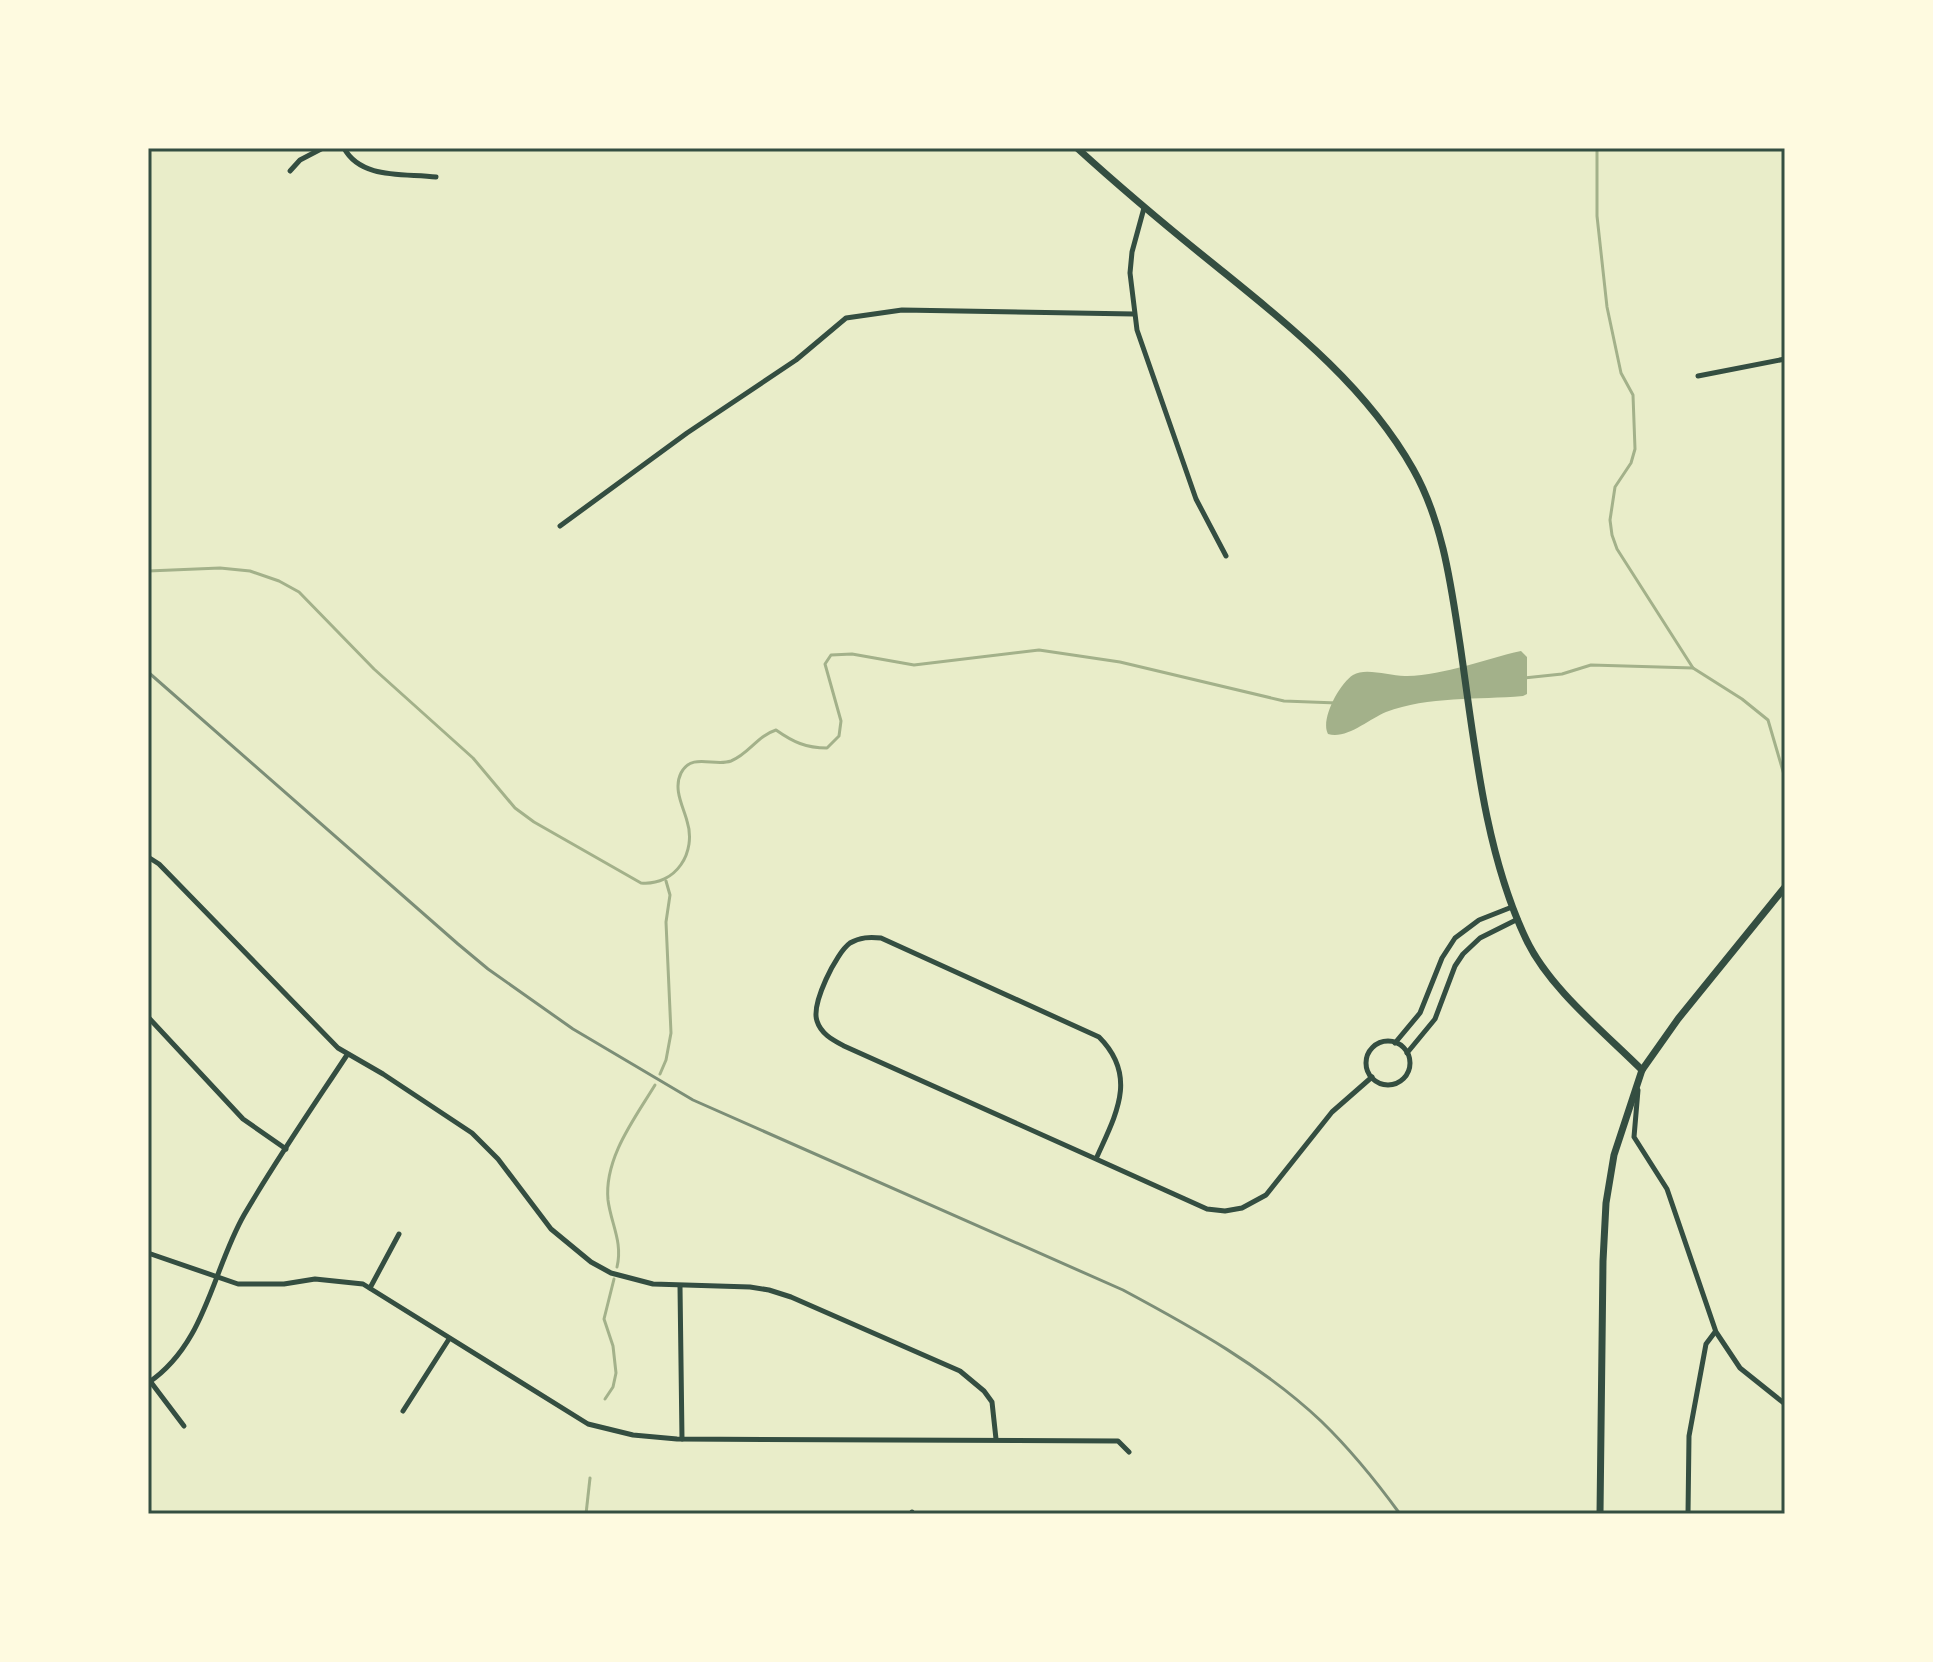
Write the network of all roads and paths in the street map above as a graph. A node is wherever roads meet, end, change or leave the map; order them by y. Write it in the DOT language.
graph roads {
  1 [pos="323,148"];
  2 [pos="344,148"];
  3 [pos="1077,148"];
  4 [pos="290,171"];
  5 [pos="436,177"];
  6 [pos="1144,208"];
  7 [pos="1134,314"];
  8 [pos="1785,359"];
  9 [pos="1698,376"];
  10 [pos="560,526"];
  11 [pos="1226,556"];
  12 [pos="148,857"];
  13 [pos="1785,887"];
  14 [pos="1513,907"];
  15 [pos="1518,919"];
  16 [pos="148,1017"];
  17 [pos="1395,1043"];
  18 [pos="1407,1053"];
  19 [pos="347,1055"];
  20 [pos="1642,1070"];
  21 [pos="1372,1077"];
  22 [pos="286,1149"];
  23 [pos="1096,1159"];
  24 [pos="399,1234"];
  25 [pos="148,1253"];
  26 [pos="217,1278"];
  27 [pos="680,1286"];
  28 [pos="370,1288"];
  29 [pos="1716,1332"];
  30 [pos="449,1339"];
  31 [pos="149,1382"];
  32 [pos="1785,1404"];
  33 [pos="403,1411"];
  34 [pos="184,1426"];
  35 [pos="682,1439"];
  36 [pos="996,1439"];
  37 [pos="1129,1452"];
  38 [pos="1600,1514"];
  39 [pos="1688,1514"];
  1 -- 4 [label="street"];
  2 -- 5 [label="street"];
  3 -- 6 [label="street"];
  6 -- 7 [label="street"];
  6 -- 14 [label="street"];
  7 -- 10 [label="street"];
  7 -- 11 [label="street"];
  8 -- 9 [label="street"];
  12 -- 19 [label="street"];
  13 -- 20 [label="street"];
  14 -- 15 [label="street"];
  14 -- 17 [label="street"];
  15 -- 18 [label="street"];
  15 -- 20 [label="street"];
  16 -- 22 [label="street"];
  17 -- 18 [label="street"];
  17 -- 21 [label="street"];
  18 -- 21 [label="street"];
  19 -- 22 [label="street"];
  19 -- 27 [label="street"];
  20 -- 29 [label="street"];
  20 -- 38 [label="street"];
  21 -- 23 [label="street"];
  22 -- 26 [label="street"];
  23 -- 23 [label="street"];
  24 -- 28 [label="street"];
  25 -- 26 [label="street"];
  26 -- 28 [label="street"];
  26 -- 31 [label="street"];
  27 -- 35 [label="street"];
  27 -- 36 [label="street"];
  28 -- 30 [label="street"];
  29 -- 32 [label="street"];
  29 -- 39 [label="street"];
  30 -- 33 [label="street"];
  30 -- 35 [label="street"];
  31 -- 34 [label="street"];
  35 -- 36 [label="street"];
  36 -- 37 [label="street"];
}
